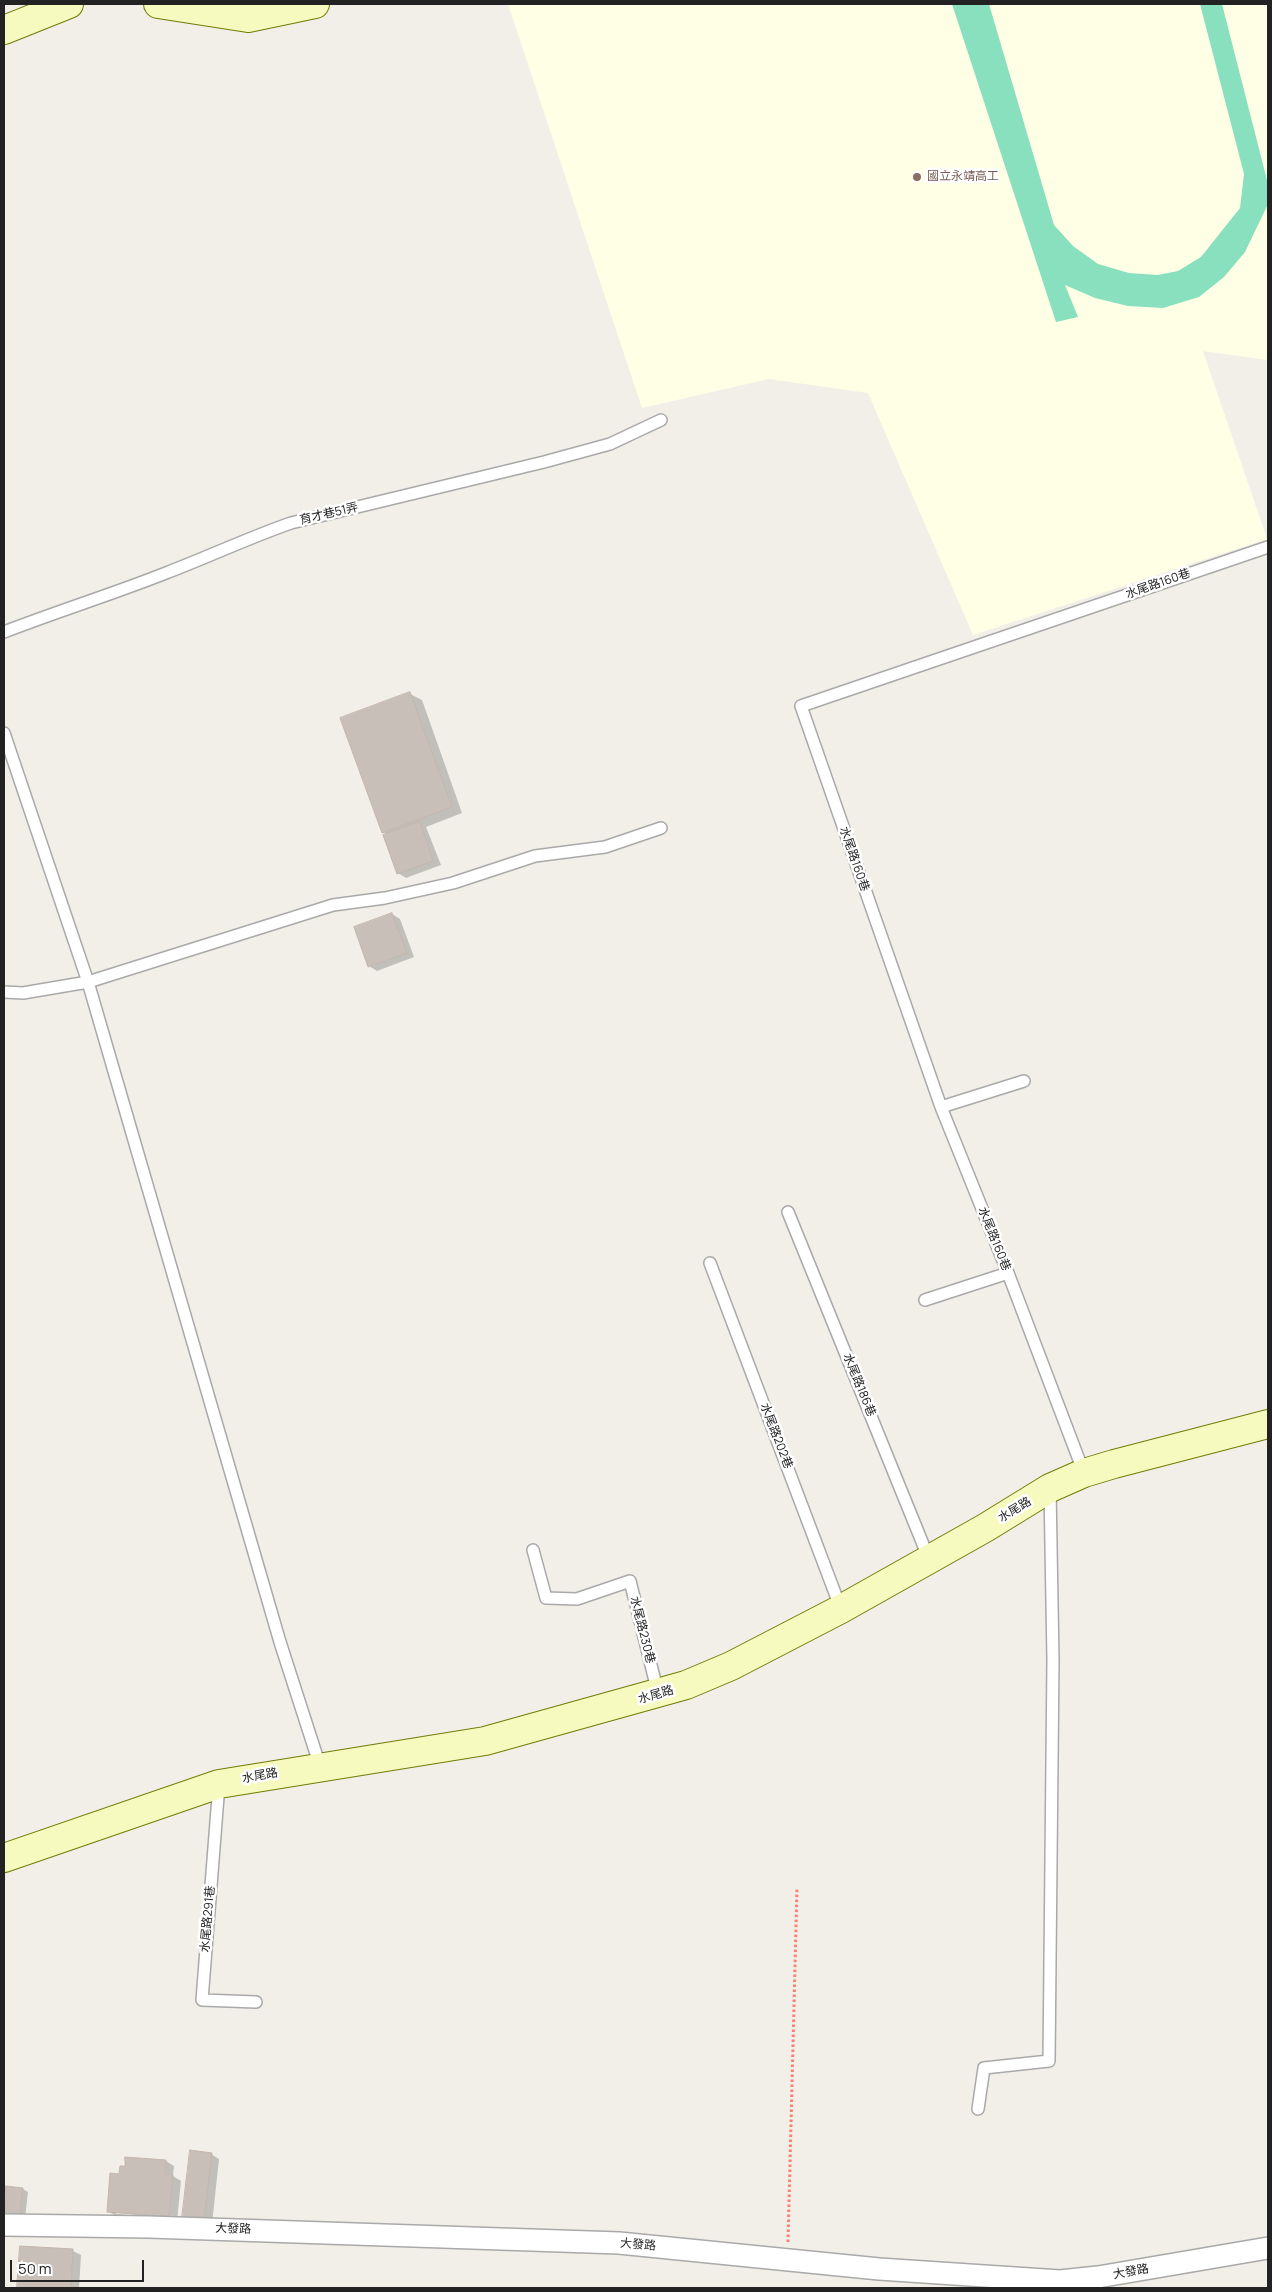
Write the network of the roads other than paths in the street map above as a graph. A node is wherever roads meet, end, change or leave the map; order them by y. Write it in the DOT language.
graph roads {
  1 [pos="69,4"];
  2 [pos="158,4"];
  3 [pos="316,4"];
  4 [pos="4,30"];
  5 [pos="661,420"];
  6 [pos="1268,547"];
  7 [pos="4,632"];
  8 [pos="4,733"];
  9 [pos="661,828"];
  10 [pos="88,982"];
  11 [pos="4,992"];
  12 [pos="1024,1080"];
  13 [pos="941,1107"];
  14 [pos="788,1212"];
  15 [pos="710,1263"];
  16 [pos="1008,1273"];
  17 [pos="925,1300"];
  18 [pos="1268,1424"];
  19 [pos="1084,1473"];
  20 [pos="1050,1488"];
  21 [pos="533,1550"];
  22 [pos="929,1558"];
  23 [pos="842,1609"];
  24 [pos="658,1694"];
  25 [pos="320,1766"];
  26 [pos="219,1784"];
  27 [pos="4,1858"];
  28 [pos="256,2002"];
  29 [pos="978,2109"];
  30 [pos="4,2225"];
  31 [pos="1268,2248"];
  1 -- 4 [label="street"];
  2 -- 3 [label="street"];
  5 -- 7 [label="lane, 育才巷51弄"];
  6 -- 13 [label="lane, 水尾路160巷"];
  8 -- 10 [label="lane"];
  9 -- 10 [label="lane"];
  10 -- 11 [label="lane"];
  10 -- 25 [label="lane"];
  12 -- 13 [label="lane"];
  13 -- 16 [label="lane, 水尾路160巷"];
  14 -- 22 [label="lane, 水尾路186巷"];
  15 -- 23 [label="lane, 水尾路202巷"];
  16 -- 17 [label="lane"];
  16 -- 19 [label="lane, 水尾路160巷"];
  18 -- 19 [label="street, 水尾路"];
  19 -- 20 [label="street, 水尾路"];
  20 -- 22 [label="street, 水尾路"];
  20 -- 29 [label="lane"];
  21 -- 24 [label="lane, 水尾路230巷"];
  22 -- 23 [label="street, 水尾路"];
  23 -- 24 [label="street, 水尾路"];
  24 -- 25 [label="street, 水尾路"];
  25 -- 26 [label="street, 水尾路"];
  26 -- 27 [label="street, 水尾路"];
  26 -- 28 [label="lane, 水尾路291巷"];
  30 -- 31 [label="street, 大發路"];
}
